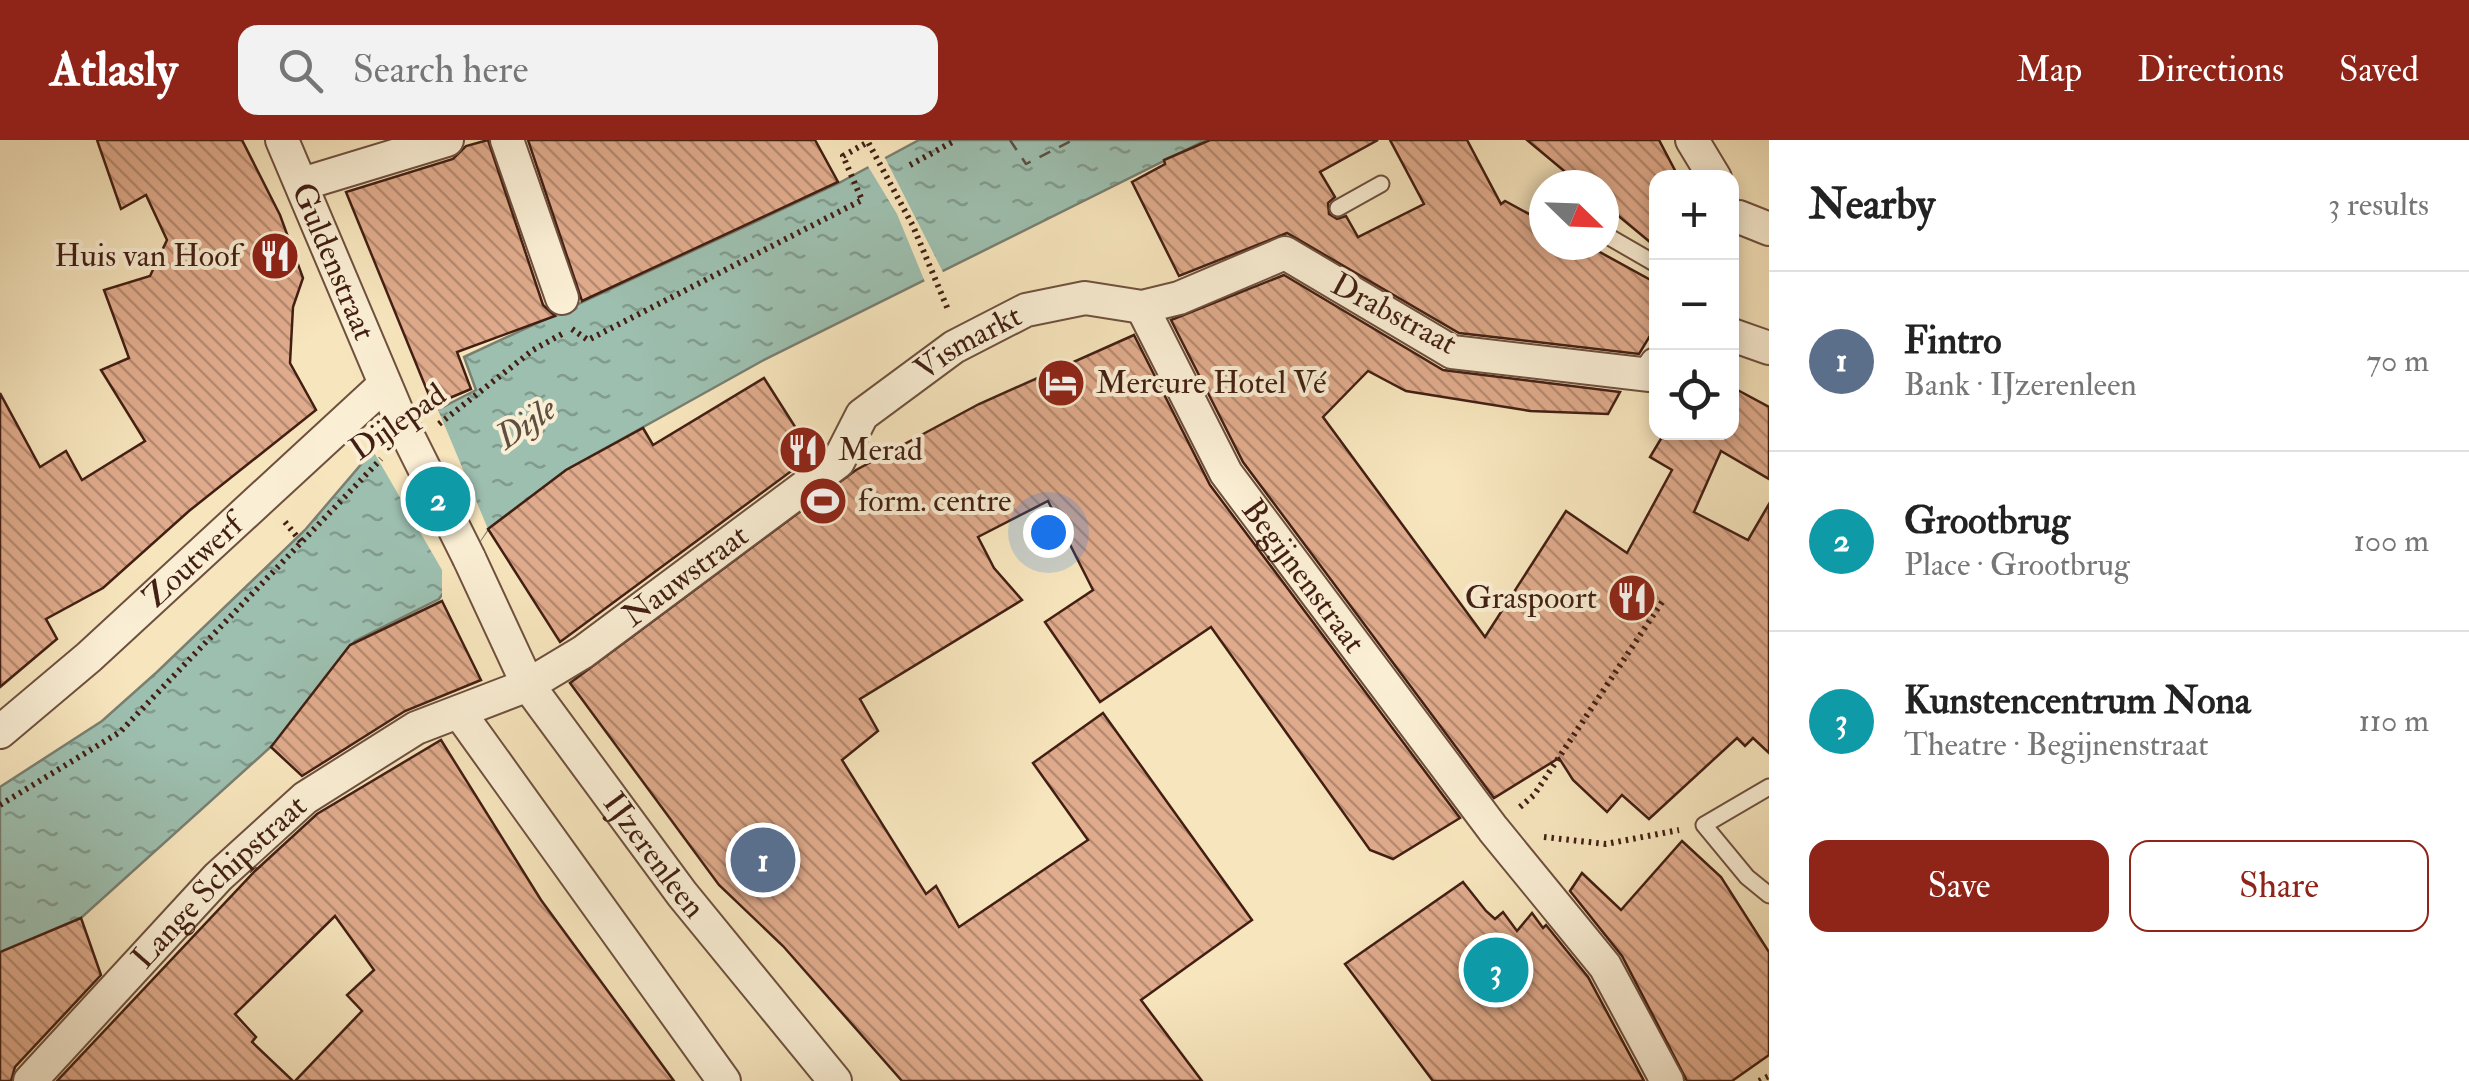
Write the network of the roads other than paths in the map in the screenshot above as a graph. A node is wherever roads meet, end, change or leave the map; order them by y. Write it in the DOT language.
graph roads {
  1 [pos="282,140"];
  2 [pos="447,140"];
  3 [pos="506,140"];
  4 [pos="1692,140"];
  5 [pos="1710,170"];
  6 [pos="302,184"];
  7 [pos="1381,184"];
  8 [pos="1338,208"];
  9 [pos="1619,243"];
  10 [pos="1649,260"];
  11 [pos="562,298"];
  12 [pos="1142,306"];
  13 [pos="1739,337"];
  14 [pos="1769,348"];
  15 [pos="1649,374"];
  16 [pos="383,386"];
  17 [pos="838,462"];
  18 [pos="469,558"];
  19 [pos="528,685"];
  20 [pos="450,716"];
  21 [pos="0,732"];
  22 [pos="1769,786"];
  23 [pos="1769,895"];
  24 [pos="721,1080"];
  25 [pos="30,1081"];
  26 [pos="835,1081"];
  27 [pos="1667,1081"];
  1 -- 6 [label="street, Guldenstraat"];
  2 -- 6 [label="street"];
  3 -- 11 [label="street"];
  4 -- 5 [label="street"];
  6 -- 16 [label="street, Guldenstraat"];
  7 -- 8 [label="lane"];
  9 -- 10 [label="lane"];
  12 -- 15 [label="street, Drabstraat"];
  12 -- 17 [label="street, Vismarkt"];
  12 -- 27 [label="street, Begijnenstraat"];
  13 -- 14 [label="street"];
  16 -- 18 [label="street, Guldenstraat, bridge"];
  16 -- 21 [label="street, Zoutwerf"];
  17 -- 19 [label="street, Nauwstraat"];
  18 -- 19 [label="street, IJzerenleen"];
  19 -- 20 [label="street"];
  19 -- 26 [label="street, IJzerenleen"];
  20 -- 24 [label="street"];
  20 -- 25 [label="street, Lange Schipstraat"];
  22 -- 23 [label="lane"];
}
